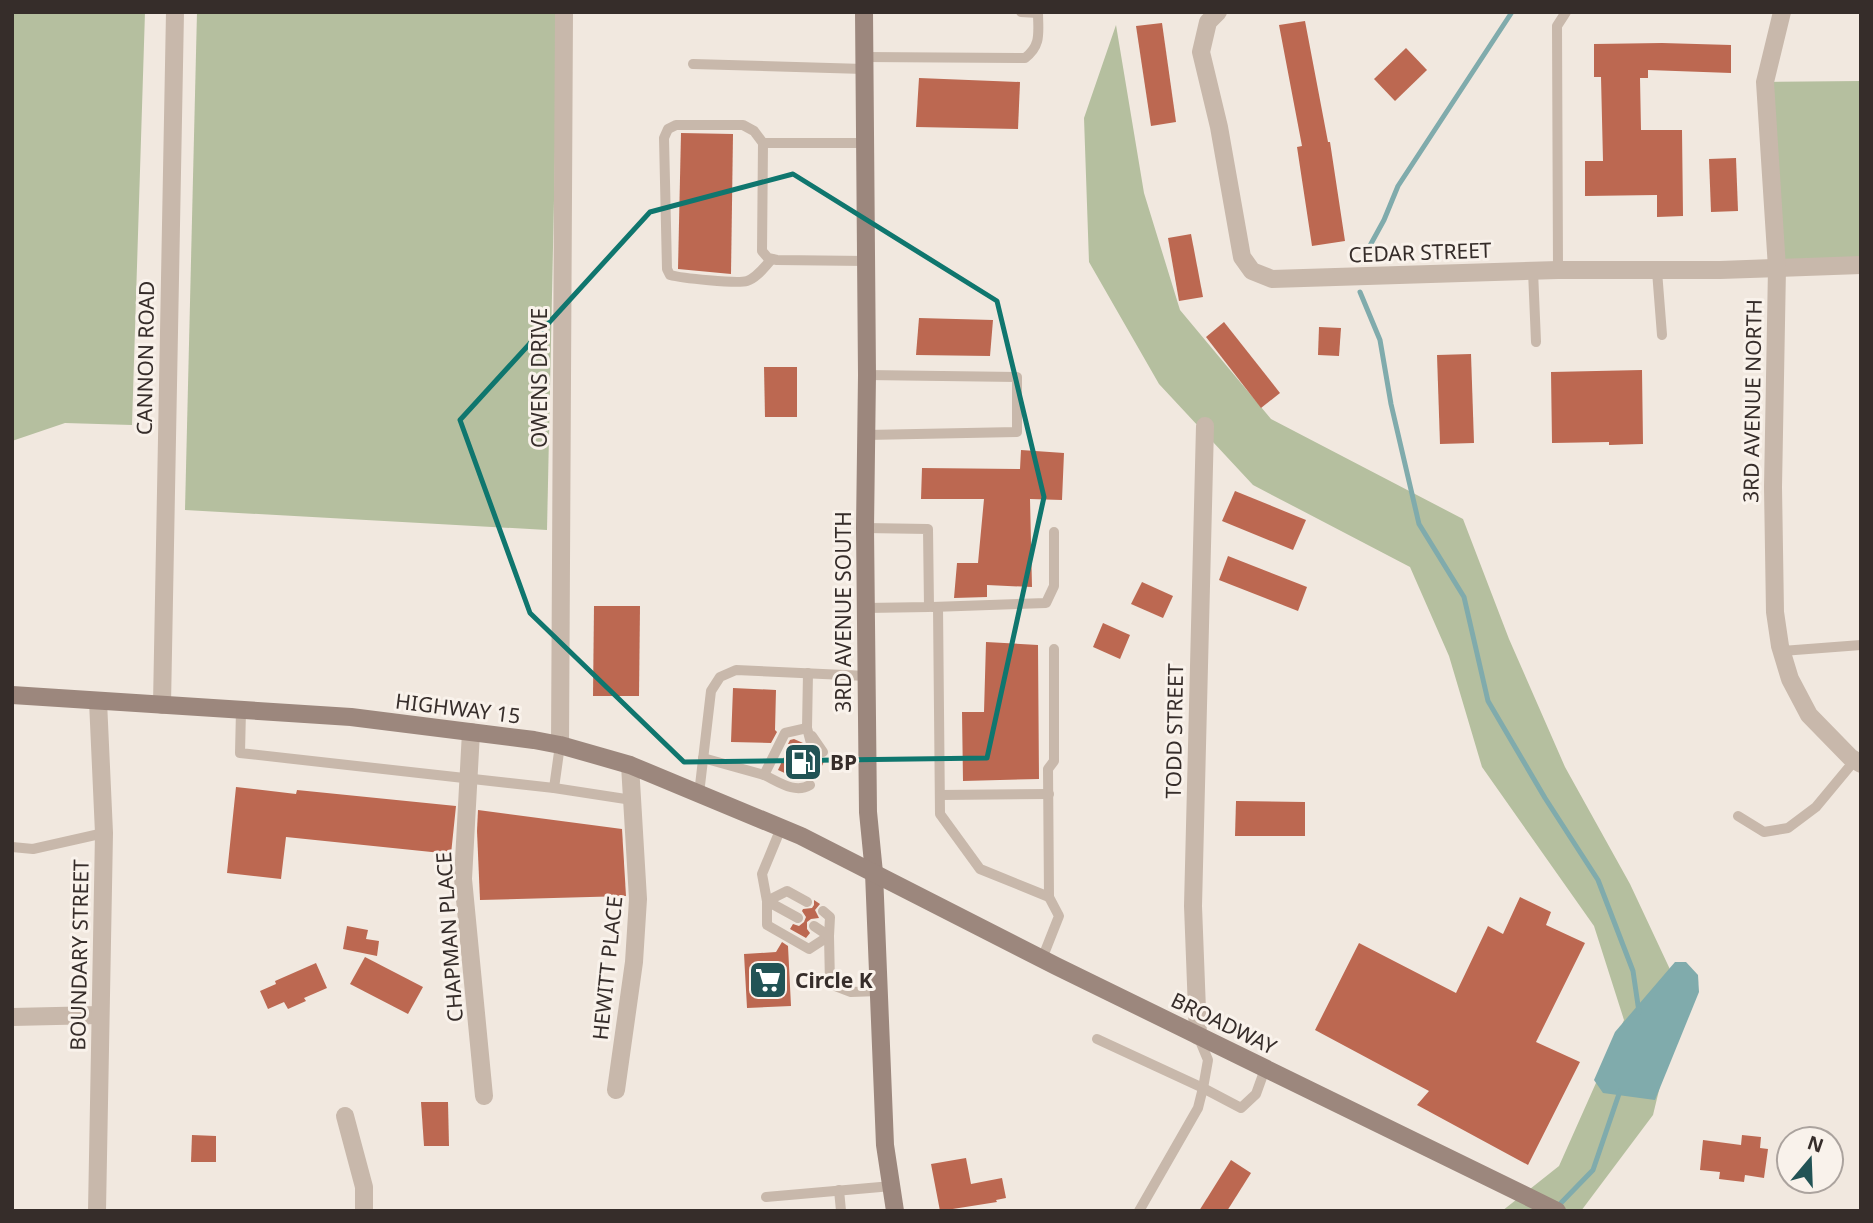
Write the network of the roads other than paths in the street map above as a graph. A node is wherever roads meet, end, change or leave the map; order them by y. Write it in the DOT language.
graph roads {
  1 [pos="175,12"];
  2 [pos="564,12"];
  3 [pos="864,12"];
  4 [pos="1021,12"];
  5 [pos="1218,12"];
  6 [pos="1566,12"];
  7 [pos="1782,12"];
  8 [pos="1038,13"];
  9 [pos="864,63"];
  10 [pos="693,64"];
  11 [pos="763,143"];
  12 [pos="865,143"];
  13 [pos="772,259"];
  14 [pos="866,261"];
  15 [pos="1861,265"];
  16 [pos="1777,268"];
  17 [pos="1558,270"];
  18 [pos="1533,271"];
  19 [pos="1657,271"];
  20 [pos="1661,335"];
  21 [pos="1535,342"];
  22 [pos="867,375"];
  23 [pos="1205,426"];
  24 [pos="866,435"];
  25 [pos="865,528"];
  26 [pos="1054,532"];
  27 [pos="934,607"];
  28 [pos="866,608"];
  29 [pos="1861,645"];
  30 [pos="1054,649"];
  31 [pos="1782,651"];
  32 [pos="808,673"];
  33 [pos="867,676"];
  34 [pos="12,695"];
  35 [pos="98,701"];
  36 [pos="162,705"];
  37 [pos="241,710"];
  38 [pos="807,728"];
  39 [pos="471,732"];
  40 [pos="560,745"];
  41 [pos="812,747"];
  42 [pos="823,752"];
  43 [pos="703,758"];
  44 [pos="1858,762"];
  45 [pos="630,765"];
  46 [pos="764,775"];
  47 [pos="468,778"];
  48 [pos="810,785"];
  49 [pos="554,788"];
  50 [pos="699,794"];
  51 [pos="1049,794"];
  52 [pos="940,795"];
  53 [pos="632,800"];
  54 [pos="1738,816"];
  55 [pos="781,828"];
  56 [pos="104,833"];
  57 [pos="12,847"];
  58 [pos="874,873"];
  59 [pos="1049,897"];
  60 [pos="766,901"];
  61 [pos="807,902"];
  62 [pos="823,911"];
  63 [pos="797,918"];
  64 [pos="814,926"];
  65 [pos="829,936"];
  66 [pos="1042,960"];
  67 [pos="879,991"];
  68 [pos="100,1015"];
  69 [pos="12,1017"];
  70 [pos="1198,1036"];
  71 [pos="1097,1039"];
  72 [pos="1265,1069"];
  73 [pos="1203,1088"];
  74 [pos="616,1090"];
  75 [pos="484,1096"];
  76 [pos="345,1116"];
  77 [pos="891,1186"];
  78 [pos="839,1190"];
  79 [pos="766,1196"];
  80 [pos="97,1211"];
  81 [pos="364,1211"];
  82 [pos="841,1211"];
  83 [pos="895,1211"];
  84 [pos="1139,1211"];
  85 [pos="1557,1211"];
  1 -- 36 [label="street, CANNON ROAD"];
  2 -- 40 [label="street, OWENS DRIVE"];
  3 -- 9 [label="main road, 3RD AVENUE SOUTH"];
  4 -- 8 [label="lane"];
  5 -- 18 [label="street, CEDAR STREET"];
  6 -- 17 [label="lane"];
  7 -- 16 [label="street, 3RD AVENUE NORTH"];
  8 -- 9 [label="lane"];
  9 -- 10 [label="lane"];
  9 -- 12 [label="main road, 3RD AVENUE SOUTH"];
  11 -- 12 [label="lane"];
  11 -- 13 [label="lane"];
  11 -- 13 [label="lane"];
  12 -- 14 [label="main road, 3RD AVENUE SOUTH"];
  13 -- 14 [label="lane"];
  14 -- 22 [label="main road, 3RD AVENUE SOUTH"];
  15 -- 16 [label="street, CEDAR STREET"];
  16 -- 19 [label="street, CEDAR STREET"];
  16 -- 31 [label="street, 3RD AVENUE NORTH"];
  17 -- 18 [label="street, CEDAR STREET"];
  17 -- 19 [label="street, CEDAR STREET"];
  18 -- 21 [label="lane"];
  19 -- 20 [label="lane"];
  22 -- 24 [label="main road, 3RD AVENUE SOUTH"];
  22 -- 24 [label="lane"];
  23 -- 70 [label="street, TODD STREET"];
  24 -- 25 [label="main road, 3RD AVENUE SOUTH"];
  25 -- 27 [label="lane"];
  25 -- 28 [label="main road, 3RD AVENUE SOUTH"];
  26 -- 27 [label="lane"];
  27 -- 28 [label="lane"];
  27 -- 52 [label="lane"];
  28 -- 33 [label="main road, 3RD AVENUE SOUTH"];
  29 -- 31 [label="lane"];
  30 -- 51 [label="lane"];
  31 -- 44 [label="street, 3RD AVENUE NORTH"];
  32 -- 33 [label="lane"];
  32 -- 38 [label="lane"];
  32 -- 43 [label="lane"];
  33 -- 58 [label="main road, 3RD AVENUE SOUTH"];
  34 -- 35 [label="main road, HIGHWAY 15"];
  35 -- 36 [label="main road, HIGHWAY 15"];
  35 -- 56 [label="street, BOUNDARY STREET"];
  36 -- 37 [label="main road, HIGHWAY 15"];
  37 -- 39 [label="main road, HIGHWAY 15"];
  37 -- 47 [label="lane"];
  38 -- 41 [label="lane"];
  38 -- 42 [label="lane"];
  38 -- 46 [label="lane"];
  39 -- 40 [label="main road, HIGHWAY 15"];
  39 -- 47 [label="street, CHAPMAN PLACE"];
  40 -- 45 [label="main road, HIGHWAY 15"];
  40 -- 49 [label="lane"];
  43 -- 46 [label="lane"];
  43 -- 50 [label="lane"];
  44 -- 54 [label="lane"];
  45 -- 50 [label="main road, HIGHWAY 15"];
  45 -- 53 [label="street, HEWITT PLACE"];
  46 -- 48 [label="lane"];
  47 -- 49 [label="lane"];
  47 -- 75 [label="street, CHAPMAN PLACE"];
  49 -- 53 [label="lane"];
  50 -- 55 [label="main road, HIGHWAY 15"];
  51 -- 52 [label="lane"];
  51 -- 59 [label="lane"];
  52 -- 59 [label="lane"];
  53 -- 74 [label="street, HEWITT PLACE"];
  55 -- 58 [label="main road, HIGHWAY 15"];
  55 -- 60 [label="lane"];
  56 -- 57 [label="lane"];
  56 -- 68 [label="street, BOUNDARY STREET"];
  58 -- 66 [label="main road, BROADWAY"];
  58 -- 67 [label="main road, 3RD AVENUE SOUTH"];
  59 -- 66 [label="lane"];
  60 -- 61 [label="lane"];
  60 -- 63 [label="lane"];
  60 -- 65 [label="lane"];
  62 -- 65 [label="lane"];
  64 -- 65 [label="lane"];
  65 -- 67 [label="lane"];
  66 -- 70 [label="main road, BROADWAY"];
  67 -- 77 [label="main road, 3RD AVENUE SOUTH"];
  68 -- 69 [label="street"];
  68 -- 80 [label="street, BOUNDARY STREET"];
  70 -- 72 [label="main road, BROADWAY"];
  70 -- 73 [label="lane"];
  71 -- 73 [label="lane"];
  72 -- 73 [label="lane"];
  72 -- 85 [label="main road, BROADWAY"];
  73 -- 84 [label="lane"];
  76 -- 81 [label="street"];
  77 -- 78 [label="lane"];
  77 -- 83 [label="main road, 3RD AVENUE SOUTH"];
  78 -- 79 [label="lane"];
  78 -- 82 [label="lane"];
}
